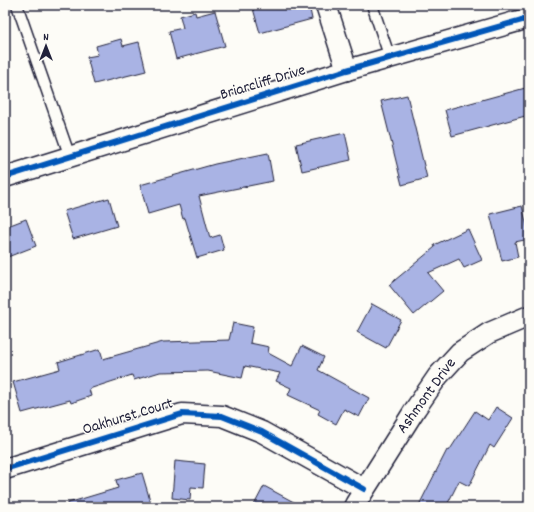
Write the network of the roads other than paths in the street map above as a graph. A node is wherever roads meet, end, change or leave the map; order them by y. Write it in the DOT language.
graph roads {
  1 [pos="17,5"];
  2 [pos="326,5"];
  3 [pos="372,5"];
  4 [pos="529,18"];
  5 [pos="390,58"];
  6 [pos="347,70"];
  7 [pos="70,157"];
  8 [pos="5,176"];
  9 [pos="529,316"];
  10 [pos="5,469"];
  11 [pos="364,489"];
  12 [pos="354,507"];
  1 -- 7 [label="lane"];
  2 -- 6 [label="street"];
  3 -- 5 [label="lane"];
  4 -- 5 [label="street, Briarcliff Drive"];
  5 -- 6 [label="street, Briarcliff Drive"];
  6 -- 7 [label="street, Briarcliff Drive"];
  7 -- 8 [label="street, Briarcliff Drive"];
  9 -- 11 [label="street, Ashmont Drive"];
  10 -- 11 [label="street, Oakhurst Court"];
  11 -- 12 [label="street, Ashmont Drive"];
}
